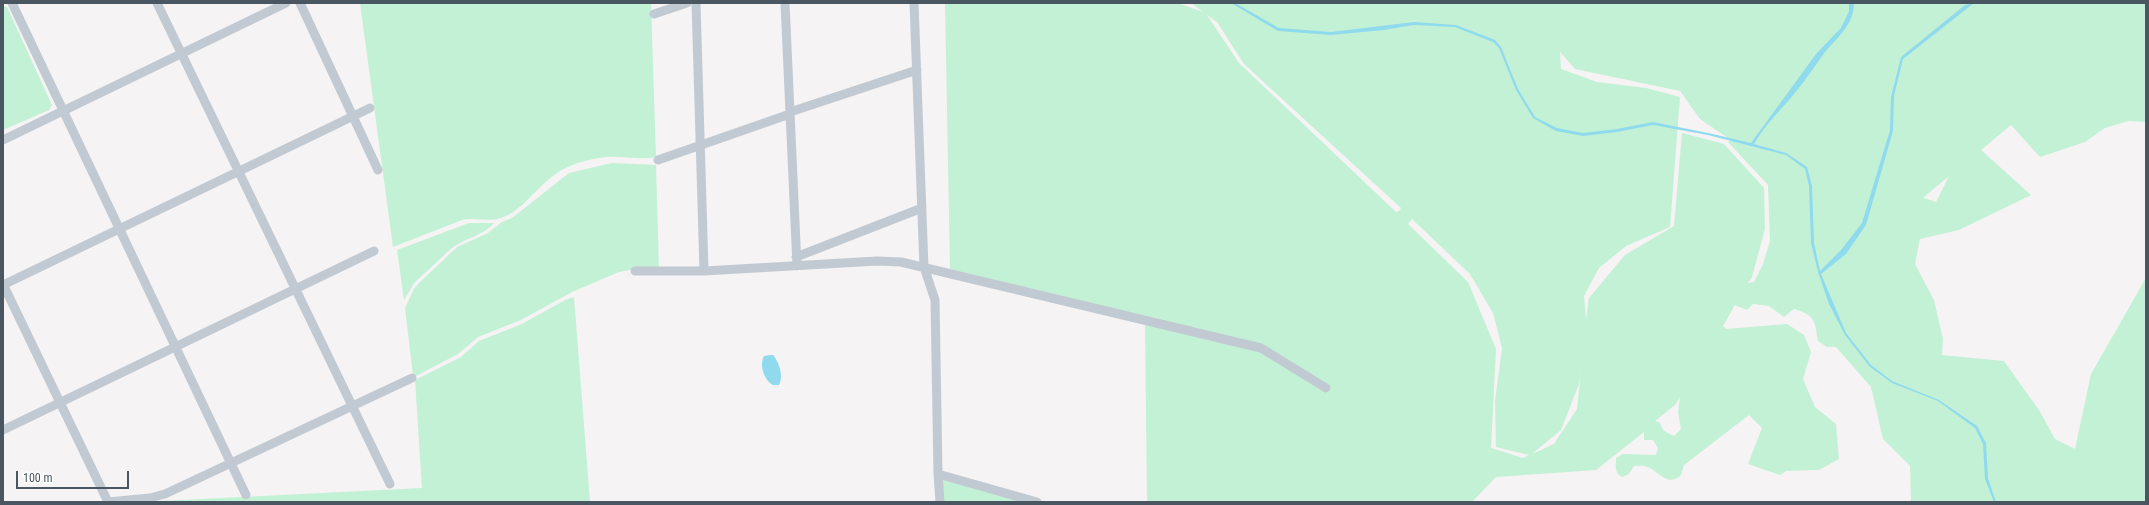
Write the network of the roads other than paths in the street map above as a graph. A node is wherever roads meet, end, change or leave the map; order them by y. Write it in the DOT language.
graph roads {
  1 [pos="12,3"];
  2 [pos="157,3"];
  3 [pos="286,3"];
  4 [pos="300,3"];
  5 [pos="687,3"];
  6 [pos="696,3"];
  7 [pos="785,3"];
  8 [pos="914,3"];
  9 [pos="654,14"];
  10 [pos="182,54"];
  11 [pos="917,70"];
  12 [pos="370,108"];
  13 [pos="63,112"];
  14 [pos="790,113"];
  15 [pos="353,116"];
  16 [pos="3,140"];
  17 [pos="700,145"];
  18 [pos="658,160"];
  19 [pos="378,170"];
  20 [pos="238,172"];
  21 [pos="922,208"];
  22 [pos="119,229"];
  23 [pos="374,251"];
  24 [pos="796,261"];
  25 [pos="924,267"];
  26 [pos="704,271"];
  27 [pos="635,272"];
  28 [pos="3,285"];
  29 [pos="295,289"];
  30 [pos="176,347"];
  31 [pos="412,378"];
  32 [pos="1326,388"];
  33 [pos="60,403"];
  34 [pos="352,406"];
  35 [pos="3,430"];
  36 [pos="231,463"];
  37 [pos="938,474"];
  38 [pos="390,484"];
  39 [pos="246,495"];
  40 [pos="108,502"];
  41 [pos="940,502"];
  42 [pos="1038,502"];
  1 -- 13 [label="street"];
  2 -- 10 [label="street"];
  3 -- 10 [label="street"];
  4 -- 15 [label="street"];
  5 -- 9 [label="street"];
  6 -- 17 [label="street"];
  7 -- 14 [label="street"];
  8 -- 11 [label="street"];
  10 -- 13 [label="street"];
  10 -- 20 [label="street"];
  11 -- 14 [label="street"];
  11 -- 21 [label="street"];
  12 -- 15 [label="street"];
  13 -- 16 [label="street"];
  13 -- 22 [label="street"];
  14 -- 17 [label="street"];
  14 -- 24 [label="street"];
  15 -- 19 [label="street"];
  15 -- 20 [label="street"];
  17 -- 18 [label="street"];
  17 -- 26 [label="street"];
  20 -- 22 [label="street"];
  20 -- 29 [label="street"];
  21 -- 24 [label="street"];
  21 -- 25 [label="street"];
  22 -- 28 [label="street"];
  22 -- 30 [label="street"];
  23 -- 29 [label="street"];
  24 -- 25 [label="street"];
  24 -- 26 [label="street"];
  25 -- 32 [label="street"];
  25 -- 37 [label="street"];
  26 -- 27 [label="street"];
  28 -- 33 [label="street"];
  29 -- 30 [label="street"];
  29 -- 34 [label="street"];
  30 -- 33 [label="street"];
  30 -- 36 [label="street"];
  31 -- 34 [label="street"];
  33 -- 35 [label="street"];
  33 -- 40 [label="street"];
  34 -- 36 [label="street"];
  34 -- 38 [label="street"];
  36 -- 39 [label="street"];
  36 -- 40 [label="street"];
  37 -- 41 [label="street"];
  37 -- 42 [label="street"];
}
